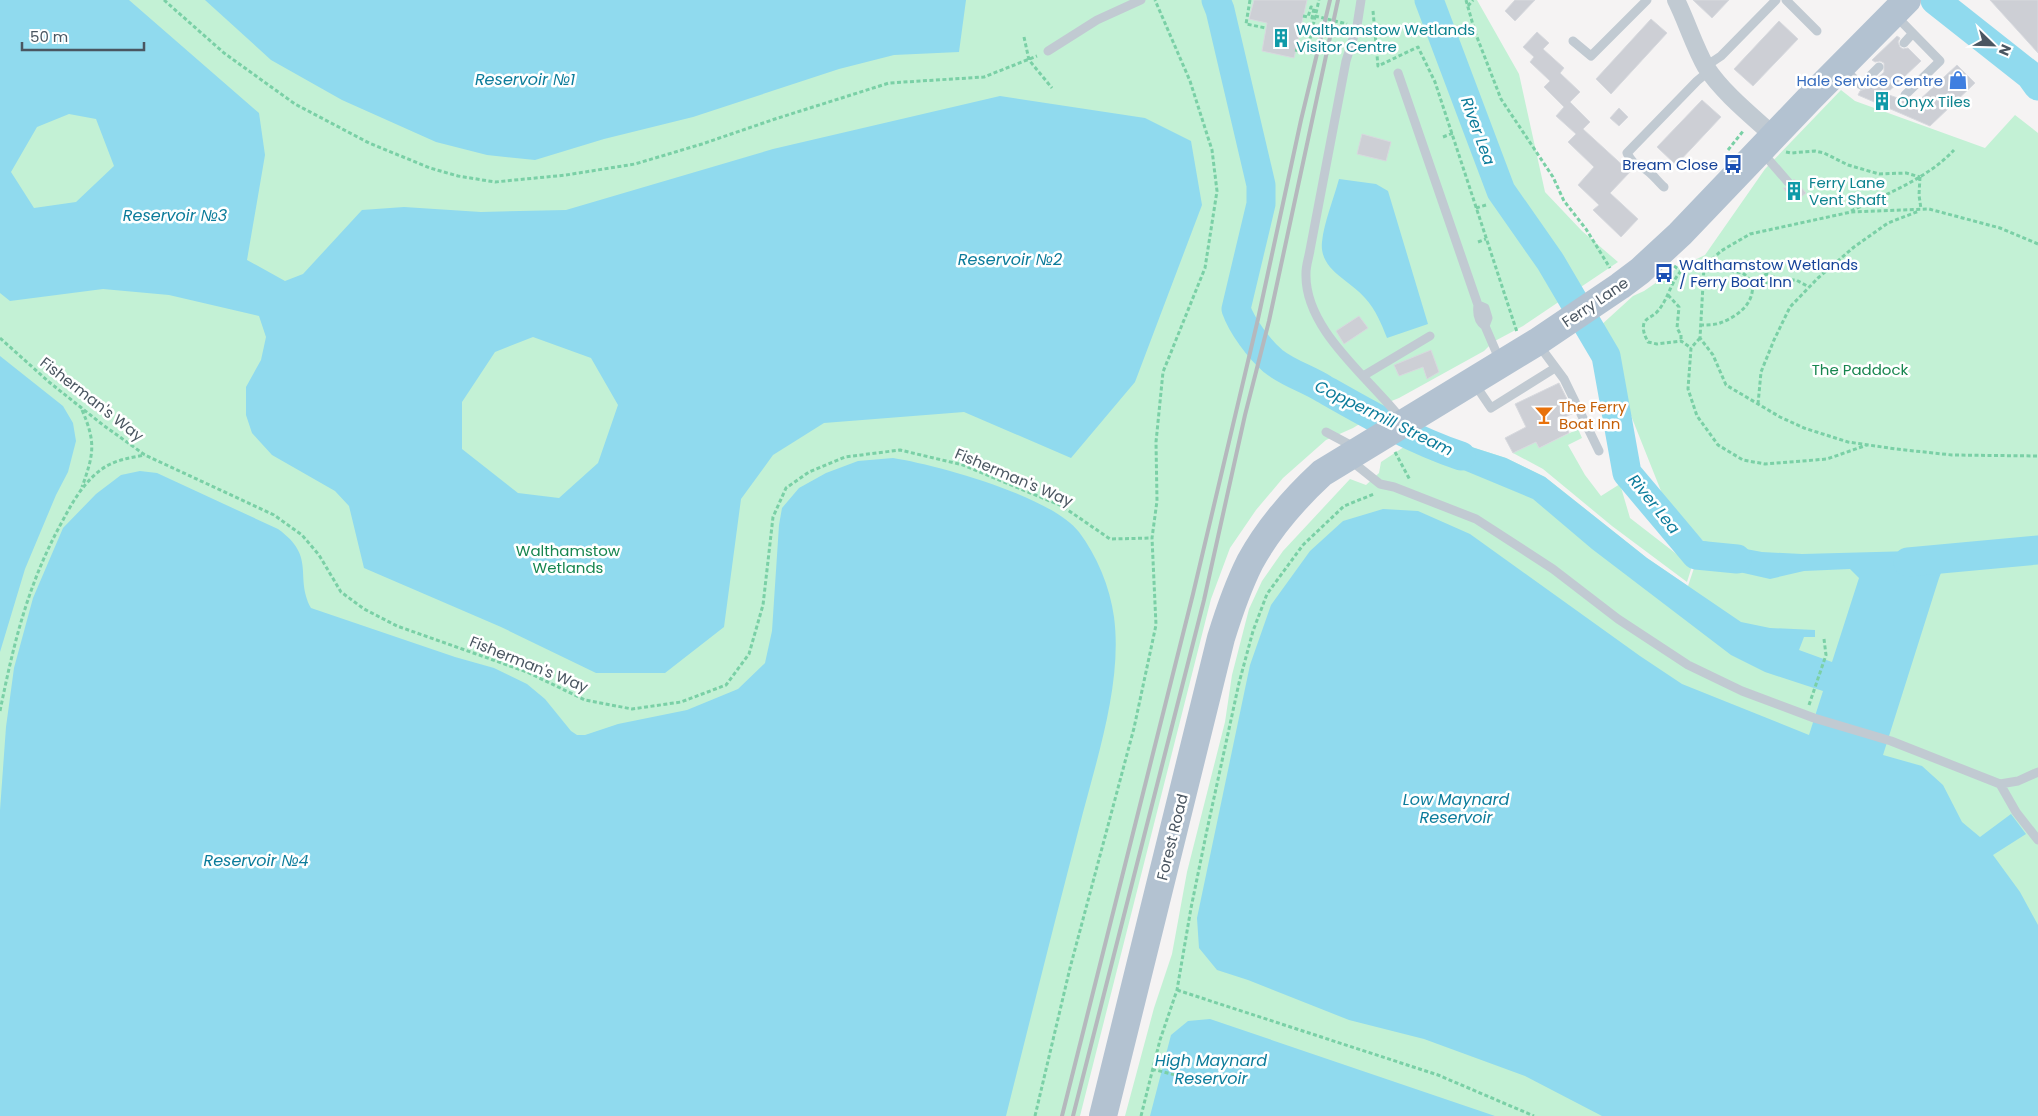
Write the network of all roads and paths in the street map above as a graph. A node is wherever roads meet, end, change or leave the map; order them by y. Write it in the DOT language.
graph roads {
  1 [pos="164,0"];
  2 [pos="1141,0"];
  3 [pos="1155,0"];
  4 [pos="1250,0"];
  5 [pos="1318,0"];
  6 [pos="1361,0"];
  7 [pos="1466,0"];
  8 [pos="1473,0"];
  9 [pos="1647,0"];
  10 [pos="1676,0"];
  11 [pos="1776,0"];
  12 [pos="1786,0"];
  13 [pos="1468,6"];
  14 [pos="1901,6"];
  15 [pos="1373,8"];
  16 [pos="1303,16"];
  17 [pos="1312,17"];
  18 [pos="1357,26"];
  19 [pos="1266,28"];
  20 [pos="1817,31"];
  21 [pos="1913,33"];
  22 [pos="1024,37"];
  23 [pos="1573,41"];
  24 [pos="1904,43"];
  25 [pos="1295,50"];
  26 [pos="1048,51"];
  27 [pos="1029,60"];
  28 [pos="1879,67"];
  29 [pos="1708,69"];
  30 [pos="1845,70"];
  31 [pos="1398,73"];
  32 [pos="1052,88"];
  33 [pos="1905,95"];
  34 [pos="1453,133"];
  35 [pos="1443,137"];
  36 [pos="1771,144"];
  37 [pos="1954,150"];
  38 [pos="1920,177"];
  39 [pos="1788,182"];
  40 [pos="1664,187"];
  41 [pos="1486,205"];
  42 [pos="1476,208"];
  43 [pos="1922,209"];
  44 [pos="1851,212"];
  45 [pos="1486,239"];
  46 [pos="1478,242"];
  47 [pos="2038,244"];
  48 [pos="1704,267"];
  49 [pos="1612,272"];
  50 [pos="1752,282"];
  51 [pos="1775,283"];
  52 [pos="1809,287"];
  53 [pos="1668,295"];
  54 [pos="1700,325"];
  55 [pos="1430,336"];
  56 [pos="1526,336"];
  57 [pos="0,338"];
  58 [pos="1700,338"];
  59 [pos="1681,341"];
  60 [pos="1691,348"];
  61 [pos="1501,364"];
  62 [pos="1555,368"];
  63 [pos="1364,376"];
  64 [pos="1472,381"];
  65 [pos="1758,404"];
  66 [pos="81,407"];
  67 [pos="1326,432"];
  68 [pos="1385,433"];
  69 [pos="1868,444"];
  70 [pos="1598,451"];
  71 [pos="145,455"];
  72 [pos="2038,456"];
  73 [pos="1394,487"];
  74 [pos="82,488"];
  75 [pos="1419,497"];
  76 [pos="1152,538"];
  77 [pos="1251,561"];
  78 [pos="1824,639"];
  79 [pos="1814,693"];
  80 [pos="0,711"];
  81 [pos="2038,772"];
  82 [pos="2000,784"];
  83 [pos="2038,840"];
  84 [pos="1177,990"];
  85 [pos="1152,1070"];
  86 [pos="1187,1078"];
  87 [pos="1035,1116"];
  88 [pos="1103,1116"];
  89 [pos="1141,1116"];
  90 [pos="1534,1116"];
  1 -- 27 [label="path"];
  2 -- 26 [label="lane"];
  3 -- 76 [label="path"];
  4 -- 19 [label="path"];
  5 -- 17 [label="path"];
  6 -- 18 [label="lane"];
  7 -- 13 [label="path"];
  8 -- 13 [label="path"];
  9 -- 23 [label="lane"];
  10 -- 29 [label="street"];
  11 -- 29 [label="lane"];
  12 -- 20 [label="lane"];
  13 -- 49 [label="path"];
  14 -- 21 [label="lane"];
  14 -- 30 [label="main road, Ferry Lane"];
  15 -- 34 [label="path"];
  16 -- 17 [label="path"];
  17 -- 18 [label="path"];
  17 -- 25 [label="path"];
  18 -- 63 [label="lane"];
  21 -- 24 [label="lane"];
  21 -- 33 [label="lane"];
  22 -- 27 [label="path"];
  27 -- 32 [label="path"];
  28 -- 30 [label="lane"];
  29 -- 36 [label="street"];
  29 -- 40 [label="lane"];
  30 -- 36 [label="main road, Ferry Lane"];
  31 -- 61 [label="lane"];
  34 -- 35 [label="path"];
  34 -- 42 [label="path"];
  36 -- 38 [label="path"];
  36 -- 39 [label="lane"];
  36 -- 56 [label="main road, Ferry Lane"];
  37 -- 38 [label="path"];
  38 -- 43 [label="path"];
  38 -- 44 [label="path"];
  41 -- 42 [label="path"];
  42 -- 45 [label="path"];
  43 -- 44 [label="path"];
  43 -- 47 [label="path"];
  43 -- 52 [label="path"];
  44 -- 48 [label="path"];
  45 -- 46 [label="path"];
  45 -- 56 [label="path"];
  48 -- 50 [label="path"];
  48 -- 53 [label="path"];
  48 -- 54 [label="path"];
  50 -- 51 [label="path"];
  50 -- 51 [label="path"];
  50 -- 54 [label="path"];
  51 -- 52 [label="path"];
  52 -- 65 [label="path"];
  53 -- 59 [label="path"];
  53 -- 59 [label="path"];
  54 -- 58 [label="path"];
  55 -- 63 [label="lane"];
  56 -- 61 [label="main road, Ferry Lane"];
  56 -- 62 [label="lane"];
  57 -- 66 [label="path, Fisherman's Way"];
  58 -- 60 [label="path"];
  58 -- 65 [label="path"];
  59 -- 60 [label="path"];
  60 -- 69 [label="path"];
  61 -- 64 [label="main road, Ferry Lane"];
  62 -- 64 [label="lane"];
  62 -- 70 [label="lane"];
  63 -- 68 [label="lane"];
  64 -- 68 [label="main road, Ferry Lane"];
  65 -- 69 [label="path"];
  66 -- 71 [label="path, Fisherman's Way"];
  66 -- 74 [label="path"];
  67 -- 68 [label="lane"];
  68 -- 73 [label="lane"];
  68 -- 75 [label="path"];
  68 -- 77 [label="main road, Ferry Lane"];
  69 -- 72 [label="path"];
  71 -- 74 [label="path"];
  71 -- 76 [label="path, Fisherman's Way"];
  73 -- 75 [label="lane"];
  73 -- 84 [label="path"];
  74 -- 80 [label="path"];
  75 -- 82 [label="lane"];
  76 -- 87 [label="path"];
  77 -- 88 [label="main road, Forest Road"];
  78 -- 79 [label="path"];
  81 -- 82 [label="lane"];
  82 -- 83 [label="lane"];
  84 -- 85 [label="path"];
  84 -- 90 [label="path"];
  85 -- 86 [label="path"];
  85 -- 89 [label="path"];
}
